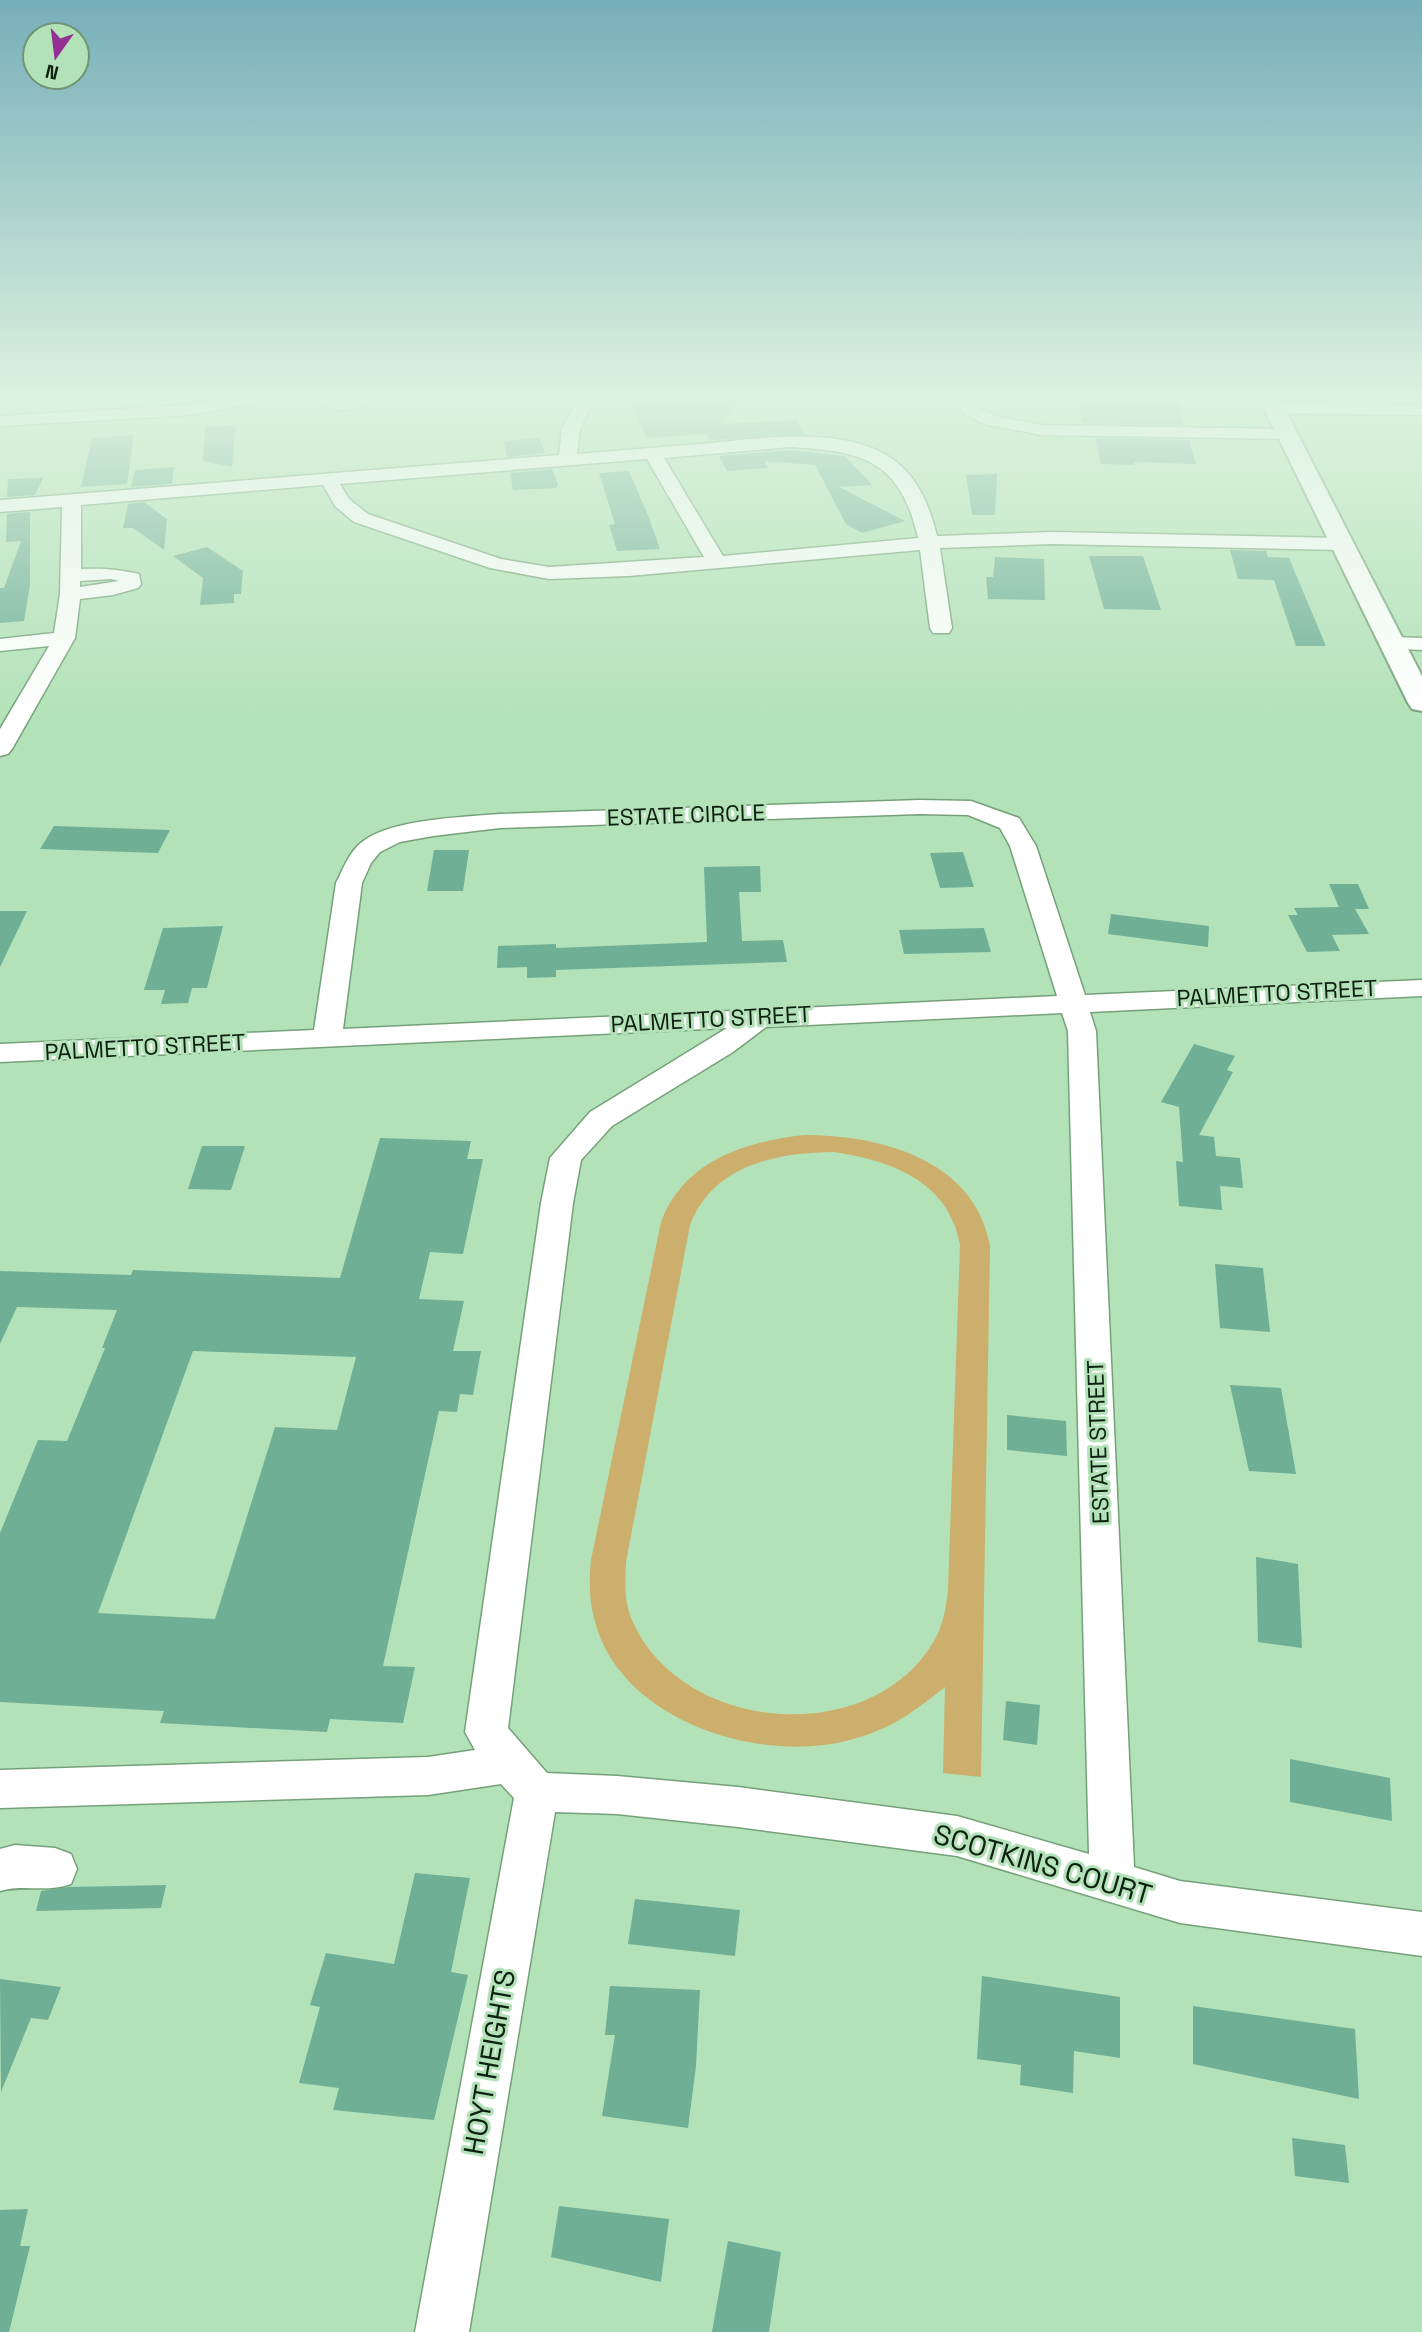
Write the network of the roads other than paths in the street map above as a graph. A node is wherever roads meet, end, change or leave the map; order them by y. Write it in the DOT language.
graph roads {
  1 [pos="38,503"];
  2 [pos="72,503"];
  3 [pos="343,503"];
  4 [pos="682,503"];
  5 [pos="917,503"];
  6 [pos="1321,503"];
  7 [pos="0,506"];
  8 [pos="929,542"];
  9 [pos="1342,544"];
  10 [pos="716,561"];
  11 [pos="942,628"];
  12 [pos="64,639"];
  13 [pos="1392,643"];
  14 [pos="1422,644"];
  15 [pos="0,645"];
  16 [pos="1422,703"];
  17 [pos="0,749"];
  18 [pos="1422,988"];
  19 [pos="1073,1003"];
  20 [pos="760,1017"];
  21 [pos="327,1038"];
  22 [pos="0,1054"];
  23 [pos="524,1778"];
  24 [pos="0,1789"];
  25 [pos="55,1869"];
  26 [pos="0,1870"];
  27 [pos="1112,1882"];
  28 [pos="1422,1934"];
  29 [pos="442,2332"];
  1 -- 7 [label="street"];
  2 -- 12 [label="street"];
  3 -- 10 [label="street"];
  4 -- 10 [label="street"];
  5 -- 8 [label="street"];
  6 -- 9 [label="highway"];
  8 -- 9 [label="street"];
  8 -- 10 [label="street"];
  8 -- 11 [label="street"];
  9 -- 13 [label="highway"];
  12 -- 15 [label="street"];
  12 -- 17 [label="street"];
  13 -- 14 [label="street"];
  13 -- 16 [label="highway"];
  18 -- 19 [label="street, PALMETTO STREET"];
  19 -- 20 [label="street, PALMETTO STREET"];
  19 -- 21 [label="street, ESTATE CIRCLE"];
  19 -- 27 [label="street, ESTATE STREET"];
  20 -- 21 [label="street, PALMETTO STREET"];
  20 -- 23 [label="street"];
  21 -- 22 [label="street, PALMETTO STREET"];
  23 -- 24 [label="street, SCOTKINS COURT"];
  23 -- 27 [label="street, SCOTKINS COURT"];
  23 -- 29 [label="street, HOYT HEIGHTS"];
  25 -- 26 [label="street"];
  27 -- 28 [label="street, SCOTKINS COURT"];
}
